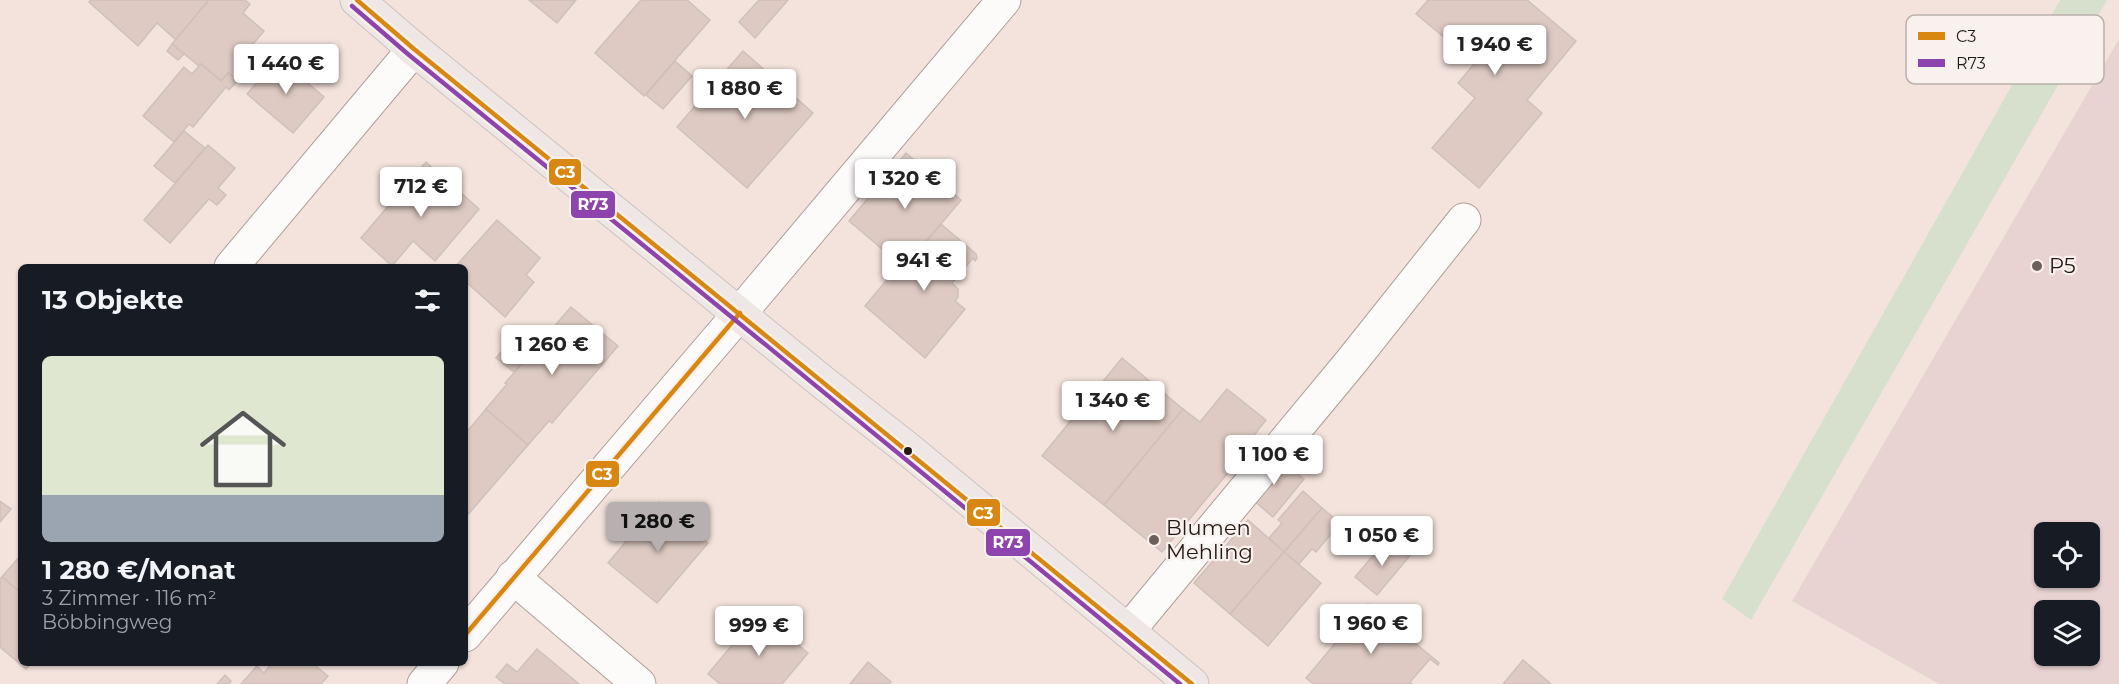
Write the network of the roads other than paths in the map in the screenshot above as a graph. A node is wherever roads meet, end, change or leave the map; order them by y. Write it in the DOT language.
graph roads {
  1 [pos="357,0"];
  2 [pos="1004,0"];
  3 [pos="414,49"];
  4 [pos="1464,220"];
  5 [pos="234,264"];
  6 [pos="740,313"];
  7 [pos="513,577"];
  8 [pos="468,631"];
  9 [pos="1128,631"];
  10 [pos="439,666"];
  11 [pos="424,684"];
  12 [pos="639,684"];
  13 [pos="1192,684"];
  1 -- 3 [label="main road"];
  2 -- 6 [label="street"];
  3 -- 5 [label="street"];
  3 -- 6 [label="main road"];
  4 -- 9 [label="street"];
  6 -- 7 [label="street"];
  6 -- 9 [label="main road"];
  7 -- 8 [label="street"];
  7 -- 12 [label="street"];
  9 -- 13 [label="main road"];
  10 -- 11 [label="street"];
}
